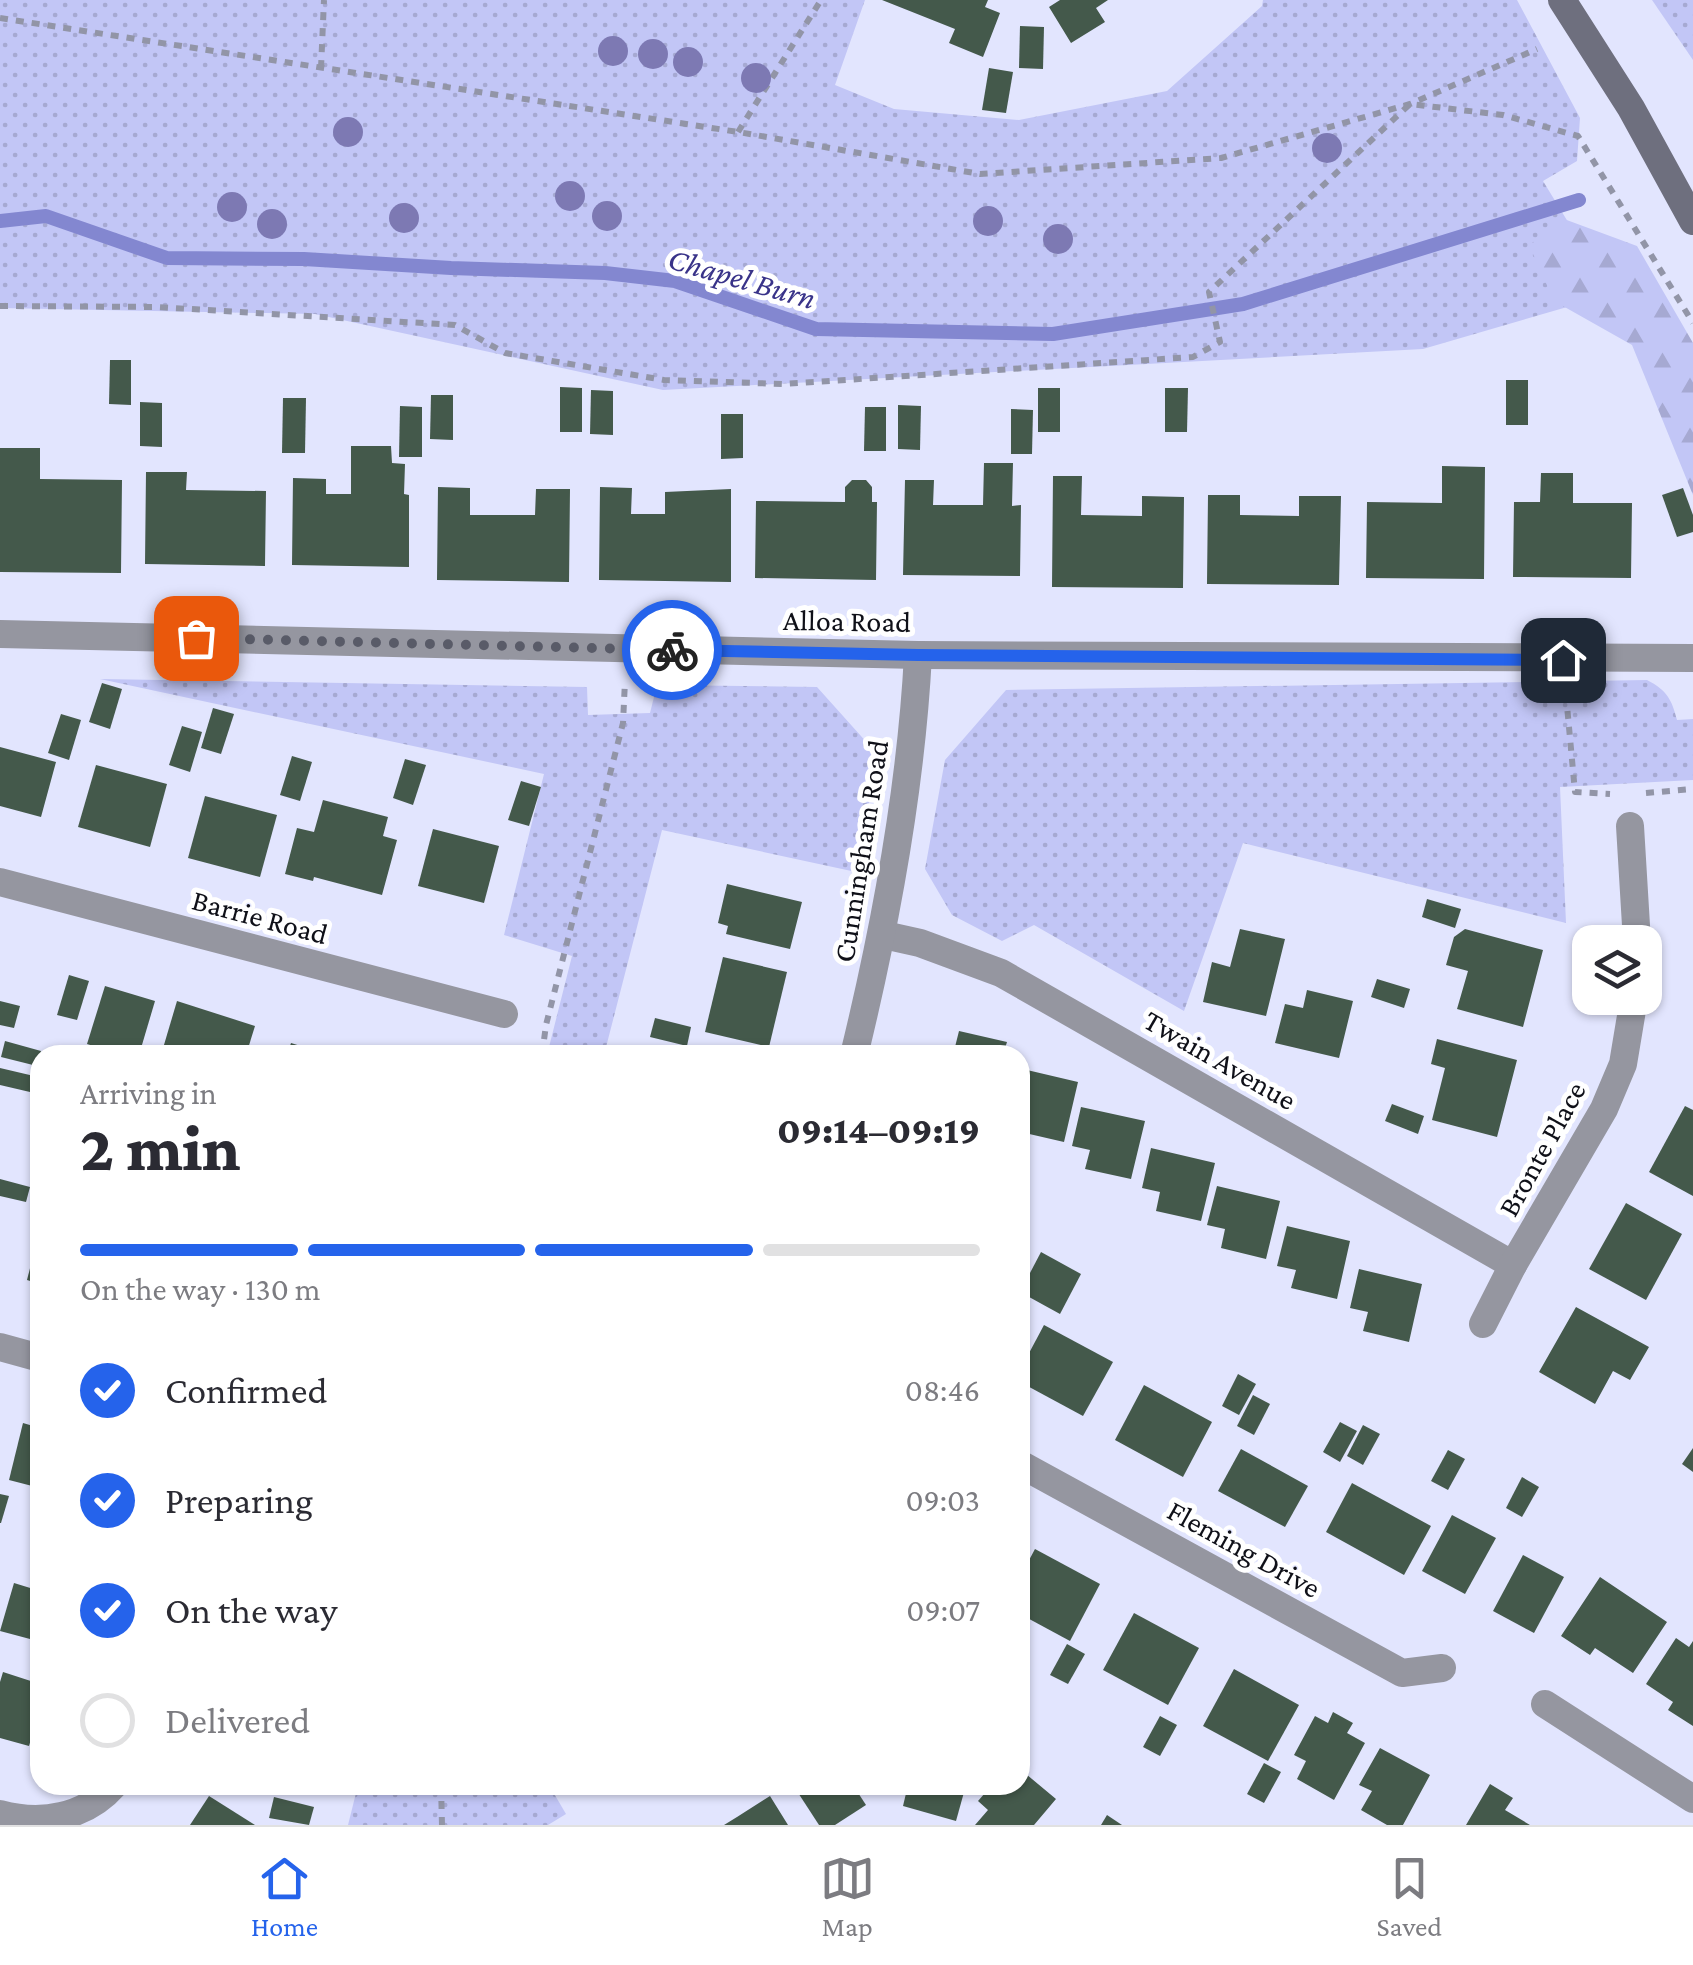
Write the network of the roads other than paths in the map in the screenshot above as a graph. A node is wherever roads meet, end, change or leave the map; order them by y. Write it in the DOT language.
graph roads {
  1 [pos="1562,0"];
  2 [pos="1693,221"];
  3 [pos="0,634"];
  4 [pos="918,655"];
  5 [pos="1693,658"];
  6 [pos="1630,826"];
  7 [pos="0,882"];
  8 [pos="1636,925"];
  9 [pos="884,935"];
  10 [pos="504,1014"];
  11 [pos="1631,1015"];
  12 [pos="856,1045"];
  13 [pos="1514,1265"];
  14 [pos="1483,1324"];
  15 [pos="0,1347"];
  16 [pos="30,1355"];
  17 [pos="1030,1469"];
  18 [pos="1442,1668"];
  19 [pos="1546,1704"];
  20 [pos="102,1795"];
  21 [pos="1693,1800"];
  22 [pos="0,1814"];
  1 -- 2 [label="main road"];
  3 -- 4 [label="street, Alloa Road"];
  4 -- 5 [label="street, Alloa Road"];
  4 -- 9 [label="street, Cunningham Road"];
  6 -- 8 [label="street"];
  7 -- 10 [label="street, Barrie Road"];
  9 -- 12 [label="street, Cunningham Road"];
  9 -- 13 [label="street, Twain Avenue"];
  11 -- 13 [label="street, Bronte Place"];
  13 -- 14 [label="street, Bronte Place"];
  15 -- 16 [label="street"];
  17 -- 18 [label="street, Fleming Drive"];
  19 -- 21 [label="street"];
  20 -- 22 [label="street"];
}
